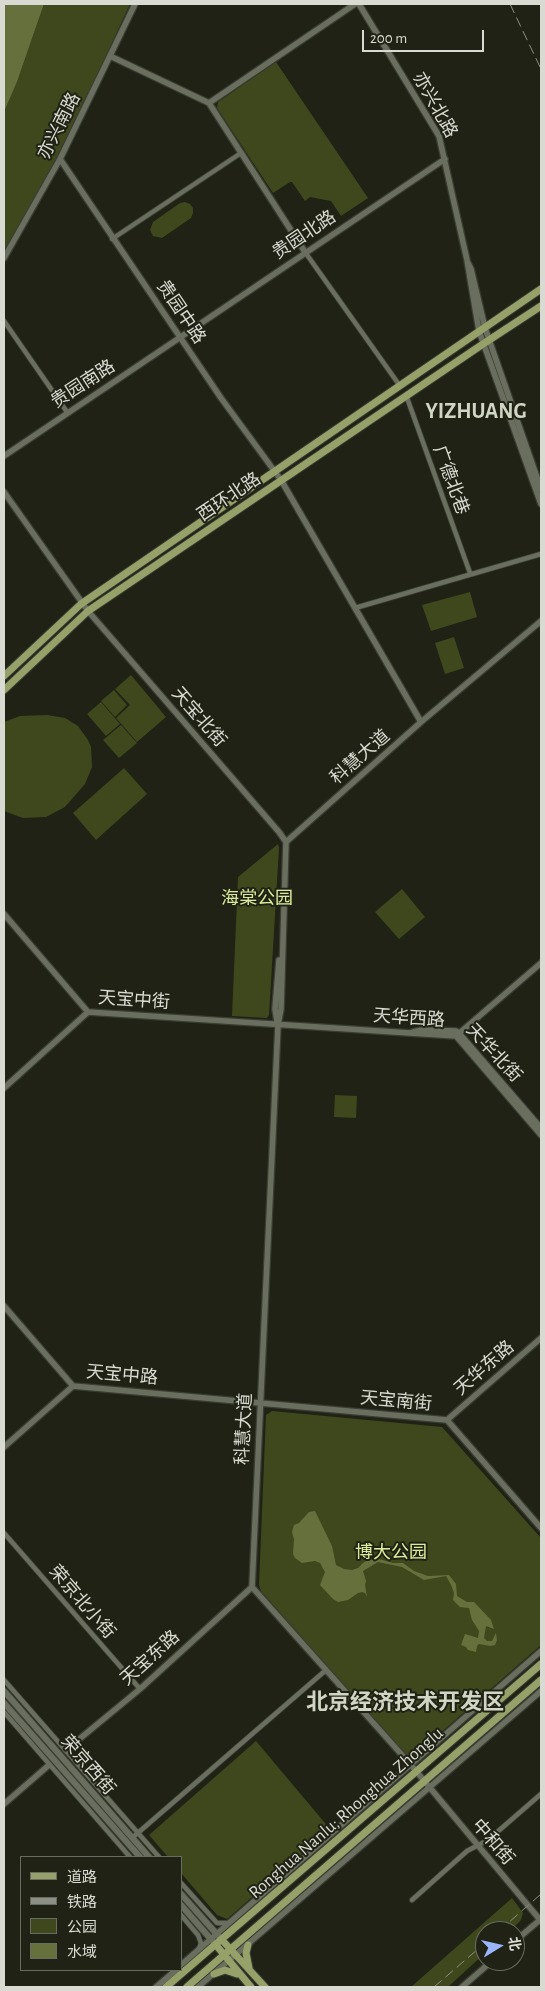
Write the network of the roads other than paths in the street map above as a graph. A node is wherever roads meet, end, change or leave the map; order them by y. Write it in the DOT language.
graph roads {
  1 [pos="135,4"];
  2 [pos="355,4"];
  3 [pos="359,4"];
  4 [pos="110,56"];
  5 [pos="209,103"];
  6 [pos="241,154"];
  7 [pos="60,159"];
  8 [pos="445,159"];
  9 [pos="112,239"];
  10 [pos="304,252"];
  11 [pos="4,258"];
  12 [pos="541,290"];
  13 [pos="541,306"];
  14 [pos="4,320"];
  15 [pos="482,330"];
  16 [pos="180,338"];
  17 [pos="486,342"];
  18 [pos="400,386"];
  19 [pos="406,395"];
  20 [pos="67,412"];
  21 [pos="4,456"];
  22 [pos="275,471"];
  23 [pos="281,480"];
  24 [pos="541,489"];
  25 [pos="4,492"];
  26 [pos="541,504"];
  27 [pos="541,554"];
  28 [pos="470,573"];
  29 [pos="81,604"];
  30 [pos="355,608"];
  31 [pos="88,612"];
  32 [pos="541,621"];
  33 [pos="4,676"];
  34 [pos="4,690"];
  35 [pos="421,722"];
  36 [pos="286,842"];
  37 [pos="4,914"];
  38 [pos="541,963"];
  39 [pos="88,1012"];
  40 [pos="278,1025"];
  41 [pos="458,1035"];
  42 [pos="4,1088"];
  43 [pos="541,1128"];
  44 [pos="541,1135"];
  45 [pos="4,1306"];
  46 [pos="541,1338"];
  47 [pos="73,1386"];
  48 [pos="260,1403"];
  49 [pos="446,1420"];
  50 [pos="4,1447"];
  51 [pos="541,1528"];
  52 [pos="4,1533"];
  53 [pos="252,1587"];
  54 [pos="541,1651"];
  55 [pos="541,1664"];
  56 [pos="326,1670"];
  57 [pos="4,1680"];
  58 [pos="541,1680"];
  59 [pos="140,1689"];
  60 [pos="541,1691"];
  61 [pos="4,1692"];
  62 [pos="4,1703"];
  63 [pos="4,1712"];
  64 [pos="472,1725"];
  65 [pos="450,1731"];
  66 [pos="66,1750"];
  67 [pos="49,1765"];
  68 [pos="411,1765"];
  69 [pos="416,1772"];
  70 [pos="426,1784"];
  71 [pos="541,1794"];
  72 [pos="4,1804"];
  73 [pos="381,1828"];
  74 [pos="138,1833"];
  75 [pos="363,1834"];
  76 [pos="132,1838"];
  77 [pos="478,1846"];
  78 [pos="129,1856"];
  79 [pos="139,1856"];
  80 [pos="148,1856"];
  81 [pos="158,1856"];
  82 [pos="182,1884"];
  83 [pos="280,1889"];
  84 [pos="182,1895"];
  85 [pos="263,1895"];
  86 [pos="412,1900"];
  87 [pos="182,1906"];
  88 [pos="182,1917"];
  89 [pos="541,1920"];
  90 [pos="230,1923"];
  91 [pos="525,1933"];
  92 [pos="220,1937"];
  93 [pos="214,1942"];
  94 [pos="248,1945"];
  95 [pos="198,1951"];
  96 [pos="234,1952"];
  97 [pos="227,1959"];
  98 [pos="182,1964"];
  99 [pos="249,1968"];
  100 [pos="175,1971"];
  101 [pos="480,1971"];
  102 [pos="214,1974"];
  103 [pos="239,1974"];
  104 [pos="156,1987"];
  105 [pos="166,1987"];
  106 [pos="187,1987"];
  107 [pos="198,1987"];
  108 [pos="251,1987"];
  109 [pos="266,1987"];
  110 [pos="462,1987"];
  1 -- 4 [label="street, 亦兴南路"];
  2 -- 5 [label="street"];
  3 -- 8 [label="street, 亦兴北路"];
  4 -- 5 [label="street"];
  4 -- 7 [label="street, 亦兴南路"];
  5 -- 6 [label="street"];
  6 -- 9 [label="street"];
  6 -- 10 [label="street"];
  7 -- 9 [label="street, 贵园中路"];
  7 -- 11 [label="street, 亦兴南路"];
  8 -- 10 [label="street, 贵园北路"];
  8 -- 15 [label="street, 亦兴北路"];
  9 -- 16 [label="street, 贵园中路"];
  10 -- 16 [label="street, 贵园北路"];
  10 -- 18 [label="street"];
  12 -- 15 [label="main road, 西环北路"];
  13 -- 17 [label="main road, 西环北路"];
  14 -- 20 [label="street"];
  15 -- 17 [label="street, 亦兴北路"];
  15 -- 18 [label="main road, 西环北路"];
  16 -- 20 [label="street, 贵园南路"];
  16 -- 22 [label="street, 贵园中路"];
  17 -- 19 [label="main road, 西环北路"];
  17 -- 24 [label="street"];
  17 -- 26 [label="street"];
  18 -- 22 [label="main road, 西环北路"];
  19 -- 23 [label="main road, 西环北路"];
  19 -- 28 [label="street, 广德北巷"];
  20 -- 21 [label="street, 贵园南路"];
  22 -- 23 [label="street, 贵园中路"];
  22 -- 29 [label="main road, 西环北路"];
  23 -- 30 [label="street, 贵园中路"];
  23 -- 31 [label="main road, 西环北路"];
  25 -- 29 [label="street, 天宝北街"];
  27 -- 28 [label="street"];
  28 -- 30 [label="street"];
  29 -- 31 [label="street, 天宝北街"];
  29 -- 33 [label="main road, 西环北路"];
  30 -- 35 [label="street, 贵园中路"];
  31 -- 34 [label="main road, 西环北路"];
  31 -- 36 [label="street, 天宝北街"];
  32 -- 35 [label="street, 科慧大道"];
  35 -- 36 [label="street, 科慧大道"];
  36 -- 40 [label="street, 科慧大道"];
  37 -- 39 [label="street, 天宝中街"];
  38 -- 41 [label="street, 天华西路"];
  39 -- 40 [label="street, 天宝中街"];
  39 -- 42 [label="street"];
  40 -- 41 [label="street, 天华西路"];
  40 -- 48 [label="street, 科慧大道"];
  41 -- 43 [label="street, 天华北街"];
  41 -- 44 [label="street, 天华北街"];
  45 -- 47 [label="street"];
  46 -- 49 [label="street, 天华东路"];
  47 -- 48 [label="street, 天宝中路"];
  47 -- 50 [label="street, 天宝中路"];
  48 -- 49 [label="street, 天宝南街"];
  48 -- 53 [label="street, 科慧大道"];
  49 -- 51 [label="street, 天宝南街"];
  52 -- 59 [label="street, 荣京北小街"];
  53 -- 56 [label="street"];
  53 -- 59 [label="street, 天宝东路"];
  54 -- 65 [label="street"];
  55 -- 64 [label="main road, Ronghua Nanlu; Rhonghua Zhonglu"];
  56 -- 68 [label="street"];
  56 -- 74 [label="street"];
  57 -- 66 [label="street"];
  58 -- 70 [label="main road, Ronghua Nanlu; Rhonghua Zhonglu"];
  59 -- 66 [label="street, 天宝东路"];
  60 -- 70 [label="street"];
  61 -- 76 [label="main road, 荣京西街"];
  62 -- 79 [label="main road"];
  63 -- 67 [label="street"];
  64 -- 65 [label="street"];
  64 -- 69 [label="main road, Ronghua Nanlu; Rhonghua Zhonglu"];
  65 -- 68 [label="street"];
  66 -- 74 [label="street"];
  67 -- 72 [label="street"];
  67 -- 78 [label="street"];
  68 -- 69 [label="street"];
  68 -- 85 [label="street"];
  69 -- 70 [label="street, 中和街"];
  69 -- 83 [label="main road, Ronghua Nanlu; Rhonghua Zhonglu"];
  70 -- 73 [label="street"];
  70 -- 75 [label="main road, Ronghua Nanlu; Rhonghua Zhonglu"];
  70 -- 77 [label="street, 中和街"];
  71 -- 77 [label="street"];
  73 -- 75 [label="street"];
  73 -- 94 [label="street"];
  74 -- 76 [label="street"];
  74 -- 81 [label="street"];
  75 -- 96 [label="main road, Ronghua Nanlu; Rhonghua Zhonglu"];
  76 -- 80 [label="main road, 荣京西街"];
  77 -- 86 [label="street"];
  77 -- 89 [label="street, 中和街"];
  82 -- 90 [label="street"];
  83 -- 85 [label="street"];
  83 -- 92 [label="main road, Ronghua Nanlu; Rhonghua Zhonglu"];
  84 -- 92 [label="main road"];
  85 -- 90 [label="street"];
  87 -- 93 [label="main road"];
  88 -- 95 [label="street"];
  89 -- 91 [label="street"];
  90 -- 92 [label="street"];
  92 -- 93 [label="main road, Ronghua Nanlu; Rhonghua Zhonglu"];
  92 -- 96 [label="main road"];
  93 -- 95 [label="street"];
  93 -- 97 [label="main road"];
  93 -- 105 [label="main road, Ronghua Nanlu; Rhonghua Zhonglu"];
  94 -- 96 [label="street"];
  94 -- 99 [label="main road"];
  95 -- 98 [label="street"];
  96 -- 97 [label="main road, Ronghua Nanlu; Rhonghua Zhonglu"];
  96 -- 99 [label="main road"];
  97 -- 102 [label="street"];
  97 -- 103 [label="main road"];
  97 -- 106 [label="main road, Ronghua Nanlu; Rhonghua Zhonglu"];
  99 -- 109 [label="main road"];
  100 -- 104 [label="street"];
  101 -- 110 [label="street"];
  102 -- 103 [label="main road"];
  102 -- 107 [label="street"];
  103 -- 108 [label="main road"];
}
